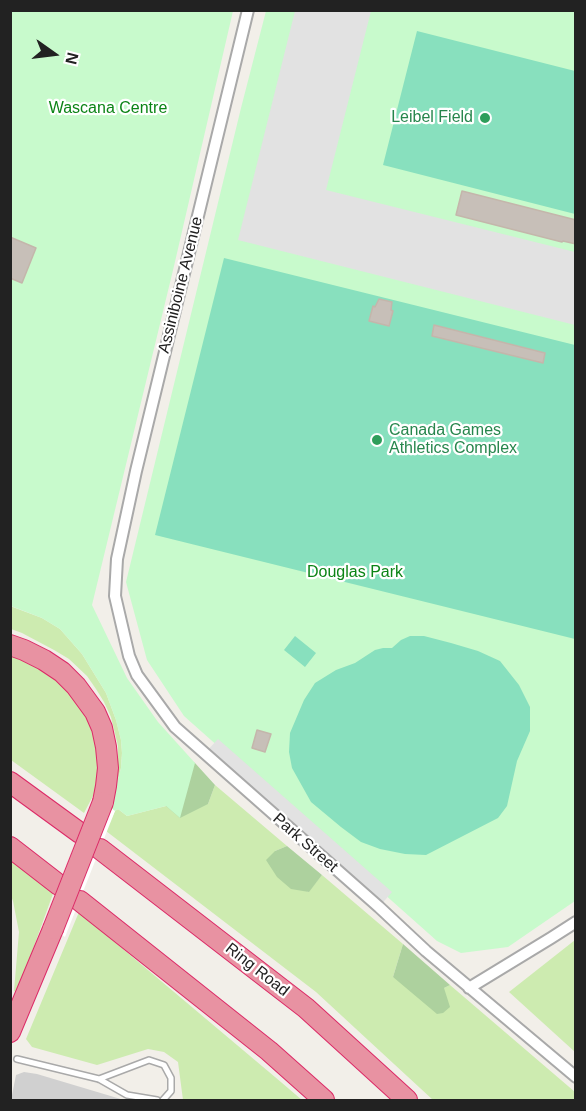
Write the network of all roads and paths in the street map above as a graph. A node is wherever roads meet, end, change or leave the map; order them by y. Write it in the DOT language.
graph roads {
  1 [pos="248,10"];
  2 [pos="117,559"];
  3 [pos="10,645"];
  4 [pos="10,782"];
  5 [pos="80,832"];
  6 [pos="10,847"];
  7 [pos="100,849"];
  8 [pos="59,885"];
  9 [pos="80,901"];
  10 [pos="576,922"];
  11 [pos="469,988"];
  12 [pos="10,1032"];
  13 [pos="17,1059"];
  14 [pos="576,1077"];
  15 [pos="99,1079"];
  16 [pos="157,1101"];
  17 [pos="163,1101"];
  18 [pos="324,1101"];
  19 [pos="407,1101"];
  1 -- 2 [label="street, Assiniboine Avenue"];
  2 -- 11 [label="street, Park Street"];
  3 -- 12 [label="highway, bridge"];
  4 -- 5 [label="highway"];
  6 -- 8 [label="highway"];
  7 -- 19 [label="highway, Ring Road"];
  9 -- 18 [label="highway"];
  10 -- 11 [label="street"];
  11 -- 14 [label="street, Park Street"];
  13 -- 15 [label="lane"];
  15 -- 16 [label="lane"];
  15 -- 17 [label="lane"];
}
